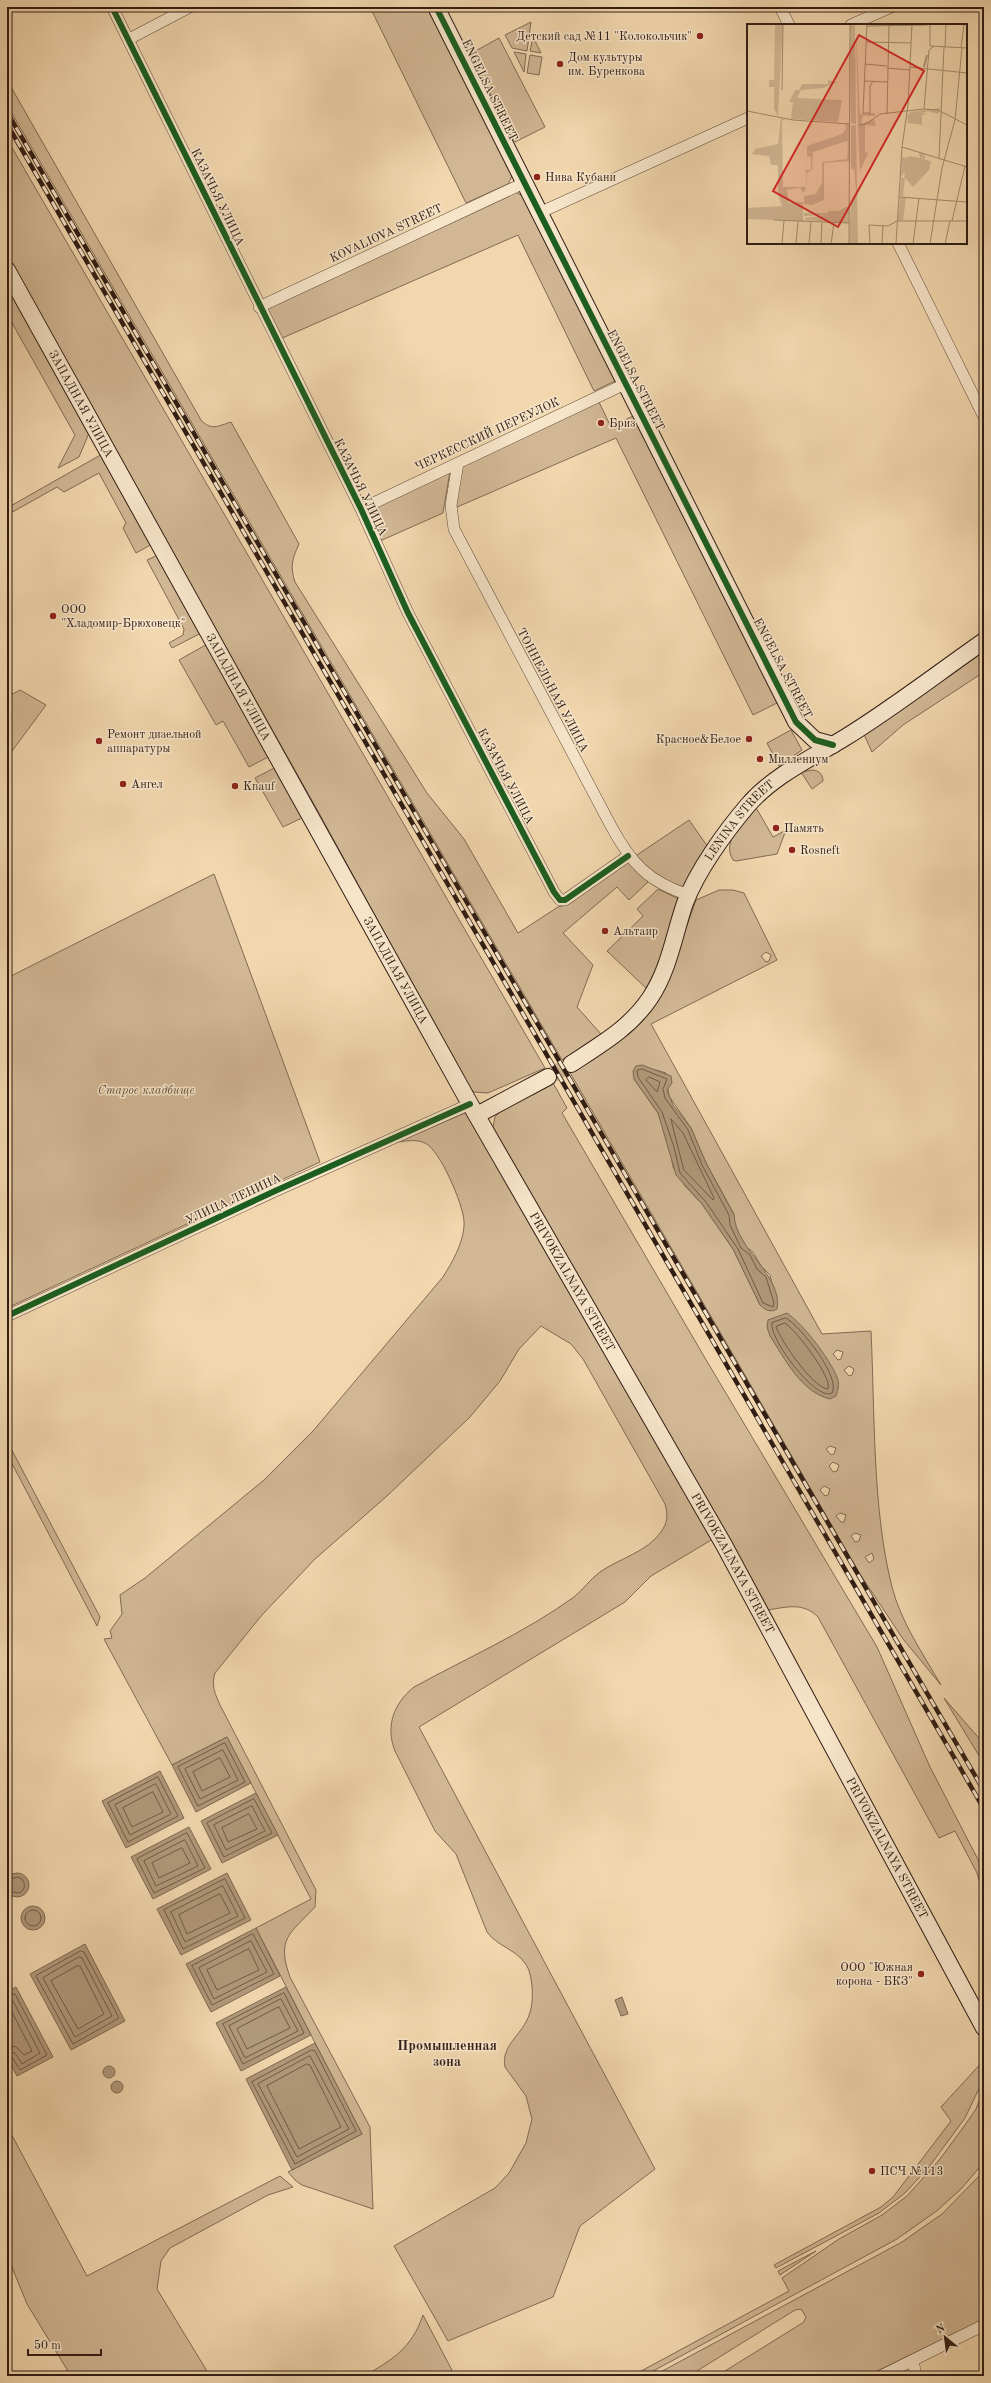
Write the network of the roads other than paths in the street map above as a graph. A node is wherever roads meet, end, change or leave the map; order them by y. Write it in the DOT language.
graph roads {
  1 [pos="112,7"];
  2 [pos="190,7"];
  3 [pos="436,7"];
  4 [pos="780,7"];
  5 [pos="891,7"];
  6 [pos="789,24"];
  7 [pos="853,24"];
  8 [pos="129,39"];
  9 [pos="747,118"];
  10 [pos="524,183"];
  11 [pos="539,213"];
  12 [pos="898,244"];
  13 [pos="7,270"];
  14 [pos="259,307"];
  15 [pos="625,384"];
  16 [pos="984,417"];
  17 [pos="458,463"];
  18 [pos="360,509"];
  19 [pos="984,641"];
  20 [pos="833,745"];
  21 [pos="628,856"];
  22 [pos="689,895"];
  23 [pos="571,1064"];
  24 [pos="548,1077"];
  25 [pos="474,1110"];
  26 [pos="7,1316"];
  27 [pos="984,2028"];
  28 [pos="984,2325"];
  29 [pos="913,2360"];
  30 [pos="881,2376"];
  31 [pos="916,2376"];
  1 -- 8 [label="street, КАЗАЧЬЯ УЛИЦА"];
  2 -- 8 [label="street"];
  3 -- 10 [label="main road, ENGELSA STREET"];
  4 -- 6 [label="street"];
  5 -- 7 [label="street"];
  8 -- 14 [label="street, КАЗАЧЬЯ УЛИЦА"];
  9 -- 11 [label="street"];
  10 -- 11 [label="main road, ENGELSA STREET"];
  10 -- 14 [label="street, KOVALIOVA STREET"];
  11 -- 15 [label="main road, ENGELSA STREET"];
  12 -- 16 [label="street"];
  13 -- 25 [label="main road, ЗАПАДНАЯ УЛИЦА"];
  14 -- 18 [label="street, КАЗАЧЬЯ УЛИЦА"];
  15 -- 17 [label="street, ЧЕРКЕССКИЙ ПЕРЕУЛОК"];
  15 -- 20 [label="main road, ENGELSA STREET"];
  17 -- 18 [label="street, ЧЕРКЕССКИЙ ПЕРЕУЛОК"];
  17 -- 21 [label="street, ТОННЕЛЬНАЯ УЛИЦА"];
  18 -- 21 [label="street, КАЗАЧЬЯ УЛИЦА"];
  19 -- 20 [label="main road, LENINA STREET"];
  20 -- 22 [label="main road, LENINA STREET"];
  21 -- 22 [label="street, ТОННЕЛЬНАЯ УЛИЦА"];
  22 -- 23 [label="main road, LENINA STREET"];
  24 -- 25 [label="main road"];
  25 -- 26 [label="street, УЛИЦА ЛЕНИНА"];
  25 -- 27 [label="main road, PRIVOKZALNAYA STREET"];
  28 -- 29 [label="street"];
  29 -- 30 [label="street"];
  29 -- 31 [label="street"];
}
